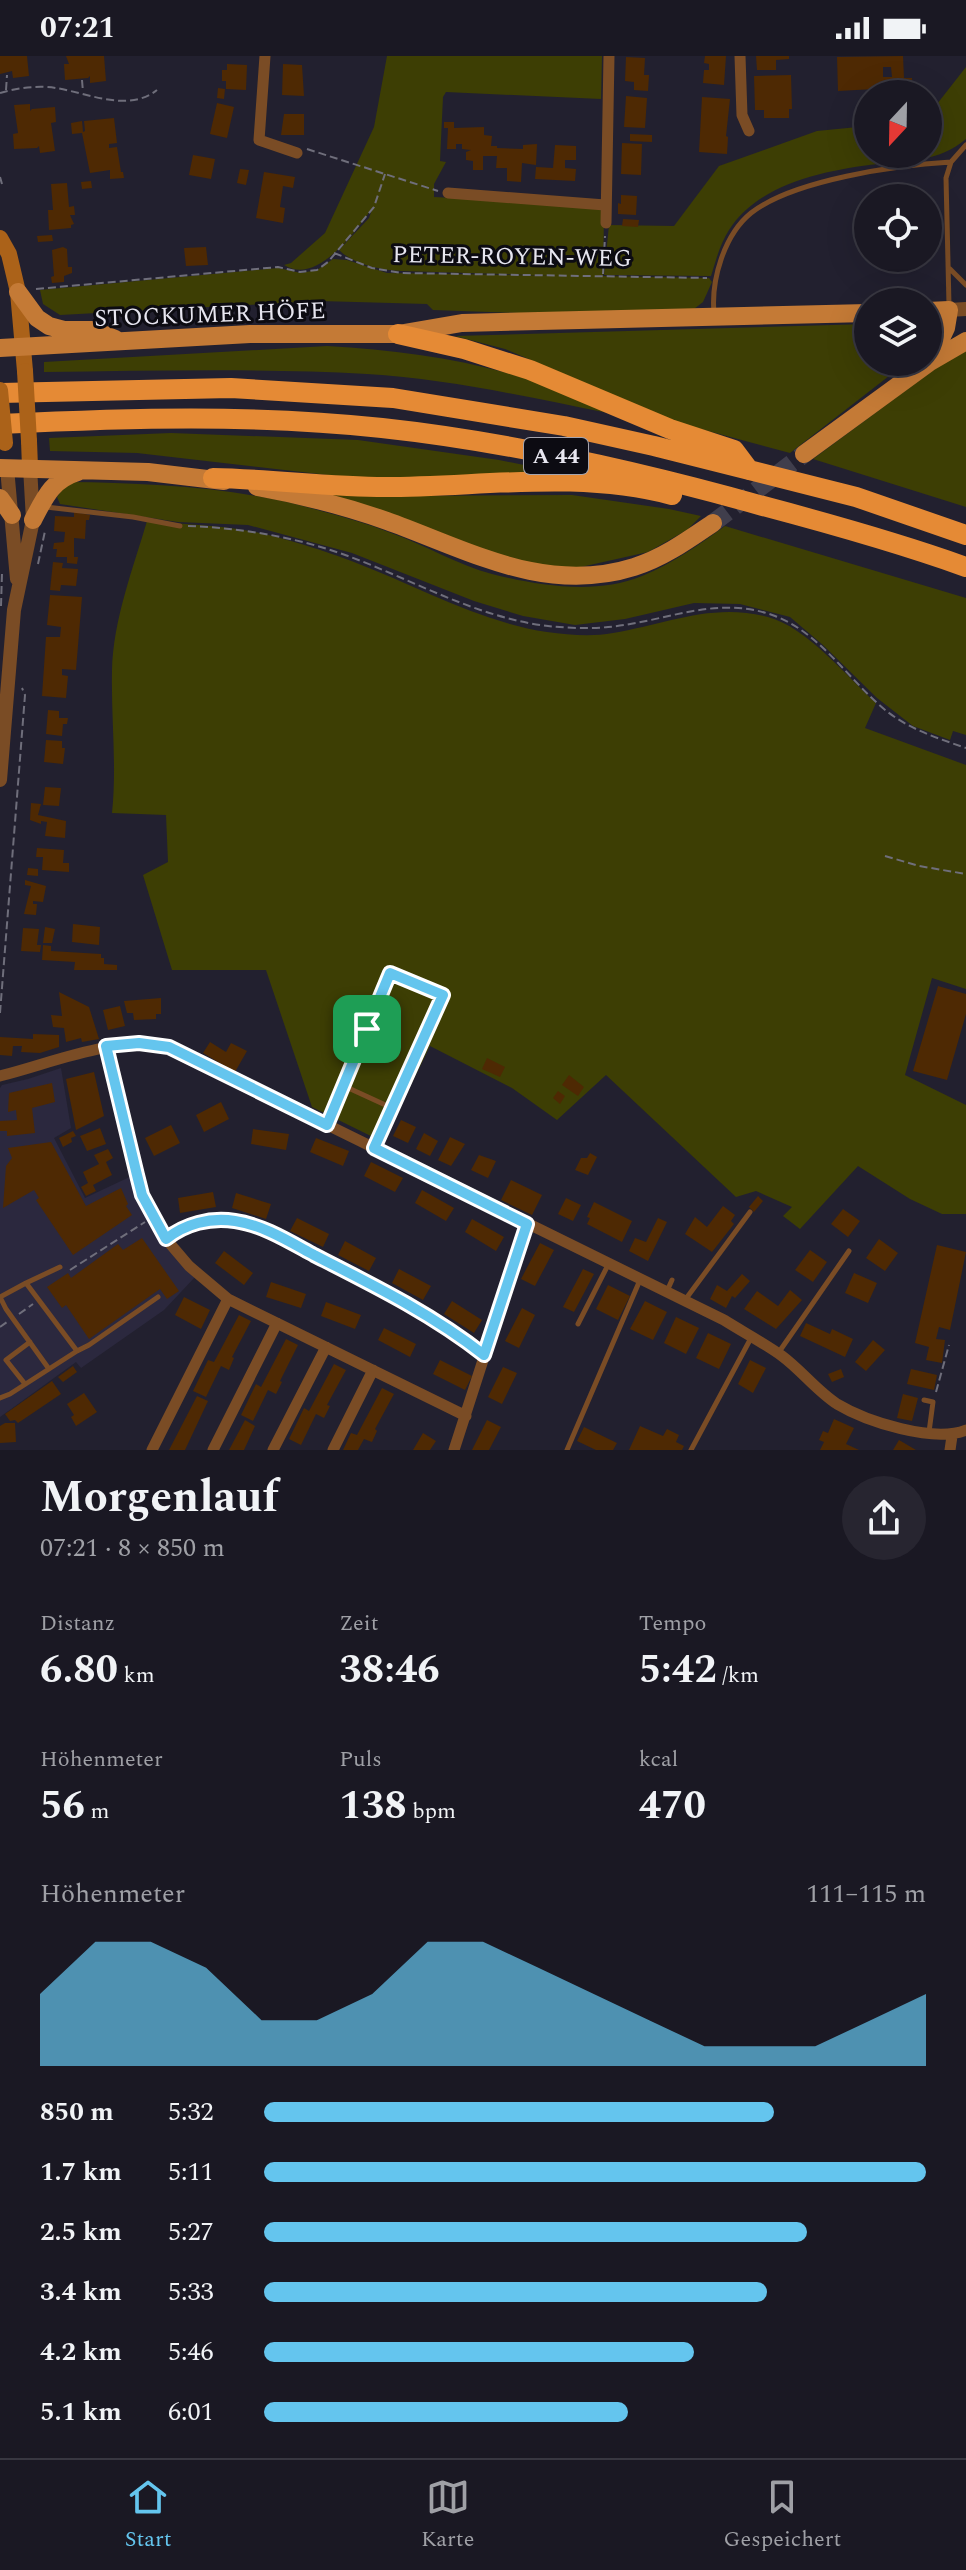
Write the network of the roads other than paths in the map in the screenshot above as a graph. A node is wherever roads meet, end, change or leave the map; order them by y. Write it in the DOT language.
graph roads {
  1 [pos="265,56"];
  2 [pos="609,56"];
  3 [pos="740,56"];
  4 [pos="749,131"];
  5 [pos="966,145"];
  6 [pos="297,153"];
  7 [pos="951,162"];
  8 [pos="448,193"];
  9 [pos="605,205"];
  10 [pos="606,223"];
  11 [pos="1,243"];
  12 [pos="950,269"];
  13 [pos="966,285"];
  14 [pos="24,290"];
  15 [pos="958,310"];
  16 [pos="854,313"];
  17 [pos="714,318"];
  18 [pos="398,334"];
  19 [pos="942,336"];
  20 [pos="966,341"];
  21 [pos="121,342"];
  22 [pos="23,347"];
  23 [pos="0,348"];
  24 [pos="942,355"];
  25 [pos="911,376"];
  26 [pos="0,392"];
  27 [pos="3,433"];
  28 [pos="804,454"];
  29 [pos="30,467"];
  30 [pos="4,468"];
  31 [pos="87,469"];
  32 [pos="749,470"];
  33 [pos="213,478"];
  34 [pos="0,498"];
  35 [pos="36,513"];
  36 [pos="12,515"];
  37 [pos="810,519"];
  38 [pos="713,523"];
  39 [pos="180,526"];
  40 [pos="966,535"];
  41 [pos="966,567"];
  42 [pos="18,584"];
  43 [pos="0,780"];
  44 [pos="106,1046"];
  45 [pos="0,1076"];
  46 [pos="344,1086"];
  47 [pos="392,1108"];
  48 [pos="327,1125"];
  49 [pos="374,1148"];
  50 [pos="750,1212"];
  51 [pos="527,1224"];
  52 [pos="166,1239"];
  53 [pos="849,1251"];
  54 [pos="609,1264"];
  55 [pos="60,1267"];
  56 [pos="640,1279"];
  57 [pos="672,1280"];
  58 [pos="26,1283"];
  59 [pos="666,1292"];
  60 [pos="0,1297"];
  61 [pos="158,1297"];
  62 [pos="228,1299"];
  63 [pos="684,1301"];
  64 [pos="277,1323"];
  65 [pos="578,1324"];
  66 [pos="751,1337"];
  67 [pos="30,1342"];
  68 [pos="326,1347"];
  69 [pos="77,1351"];
  70 [pos="778,1353"];
  71 [pos="484,1355"];
  72 [pos="49,1369"];
  73 [pos="373,1370"];
  74 [pos="25,1384"];
  75 [pos="0,1398"];
  76 [pos="924,1400"];
  77 [pos="466,1416"];
  78 [pos="966,1430"];
  79 [pos="929,1433"];
  80 [pos="952,1436"];
  81 [pos="152,1450"];
  82 [pos="213,1450"];
  83 [pos="273,1450"];
  84 [pos="333,1450"];
  85 [pos="454,1450"];
  86 [pos="567,1450"];
  87 [pos="691,1450"];
  88 [pos="950,1450"];
  1 -- 6 [label="street"];
  2 -- 9 [label="street"];
  3 -- 4 [label="street"];
  5 -- 7 [label="lane"];
  7 -- 12 [label="lane"];
  7 -- 17 [label="lane"];
  8 -- 9 [label="street"];
  9 -- 10 [label="street"];
  11 -- 14 [label="main road"];
  12 -- 13 [label="lane"];
  12 -- 15 [label="lane"];
  14 -- 21 [label="main road"];
  14 -- 22 [label="main road"];
  15 -- 19 [label="main road"];
  16 -- 17 [label="main road, STOCKUMER HÖFE"];
  17 -- 18 [label="main road, STOCKUMER HÖFE"];
  18 -- 21 [label="main road, STOCKUMER HÖFE"];
  18 -- 32 [label="highway"];
  20 -- 24 [label="main road"];
  21 -- 22 [label="main road, STOCKUMER HÖFE"];
  22 -- 23 [label="main road, STOCKUMER HÖFE"];
  22 -- 29 [label="main road, bridge"];
  25 -- 28 [label="main road"];
  26 -- 27 [label="main road, bridge"];
  26 -- 32 [label="highway, A 44"];
  27 -- 30 [label="main road"];
  27 -- 37 [label="highway, A 44"];
  29 -- 30 [label="main road"];
  29 -- 31 [label="main road"];
  29 -- 35 [label="street"];
  30 -- 36 [label="street"];
  31 -- 33 [label="main road"];
  31 -- 35 [label="main road"];
  32 -- 40 [label="highway, A 44"];
  33 -- 37 [label="highway"];
  33 -- 38 [label="main road"];
  34 -- 36 [label="main road"];
  35 -- 39 [label="lane"];
  35 -- 42 [label="street"];
  36 -- 42 [label="street"];
  37 -- 41 [label="highway, A 44"];
  42 -- 43 [label="street"];
  44 -- 45 [label="street"];
  44 -- 48 [label="street"];
  44 -- 52 [label="street"];
  46 -- 47 [label="lane"];
  46 -- 47 [label="lane"];
  46 -- 48 [label="lane"];
  47 -- 49 [label="lane"];
  48 -- 49 [label="street"];
  49 -- 51 [label="street"];
  50 -- 63 [label="lane"];
  51 -- 54 [label="street"];
  51 -- 71 [label="street"];
  52 -- 62 [label="street"];
  52 -- 71 [label="street"];
  53 -- 70 [label="lane"];
  54 -- 56 [label="street"];
  54 -- 65 [label="lane"];
  55 -- 58 [label="lane"];
  56 -- 59 [label="street"];
  56 -- 86 [label="lane"];
  57 -- 59 [label="lane"];
  58 -- 60 [label="lane"];
  58 -- 69 [label="lane"];
  59 -- 63 [label="street"];
  60 -- 67 [label="lane"];
  61 -- 69 [label="lane"];
  62 -- 64 [label="street"];
  62 -- 81 [label="street"];
  63 -- 66 [label="street"];
  64 -- 68 [label="street"];
  64 -- 82 [label="street"];
  66 -- 70 [label="street"];
  66 -- 87 [label="lane"];
  67 -- 72 [label="lane"];
  67 -- 74 [label="lane"];
  68 -- 73 [label="street"];
  68 -- 83 [label="street"];
  69 -- 72 [label="lane"];
  70 -- 79 [label="street"];
  71 -- 77 [label="street"];
  72 -- 74 [label="lane"];
  73 -- 77 [label="street"];
  73 -- 84 [label="street"];
  74 -- 75 [label="lane"];
  76 -- 79 [label="lane"];
  77 -- 85 [label="street"];
  78 -- 80 [label="street"];
  79 -- 80 [label="street"];
  80 -- 88 [label="street"];
}
